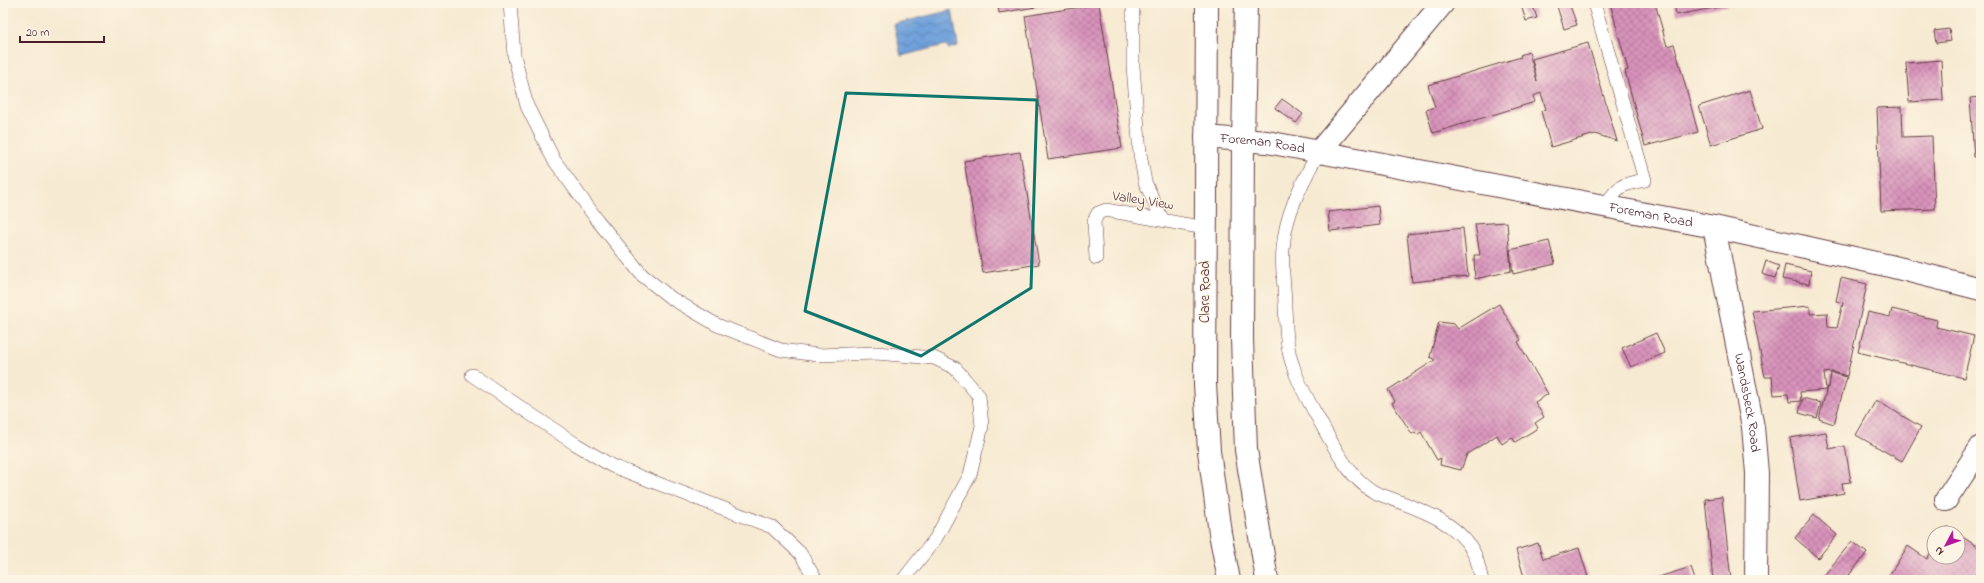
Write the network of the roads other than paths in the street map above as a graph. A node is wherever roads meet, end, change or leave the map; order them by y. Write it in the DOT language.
graph roads {
  1 [pos="510,3"];
  2 [pos="1133,3"];
  3 [pos="1207,3"];
  4 [pos="1246,3"];
  5 [pos="1443,3"];
  6 [pos="1594,3"];
  7 [pos="1206,137"];
  8 [pos="1243,141"];
  9 [pos="1318,153"];
  10 [pos="1604,207"];
  11 [pos="1162,220"];
  12 [pos="1714,227"];
  13 [pos="1205,228"];
  14 [pos="1096,258"];
  15 [pos="1981,289"];
  16 [pos="472,375"];
  17 [pos="1981,447"];
  18 [pos="1946,500"];
  19 [pos="816,580"];
  20 [pos="903,580"];
  21 [pos="1229,580"];
  22 [pos="1266,580"];
  23 [pos="1482,580"];
  24 [pos="1756,580"];
  1 -- 20 [label="lane"];
  2 -- 11 [label="lane"];
  3 -- 7 [label="street, Clare Road"];
  4 -- 8 [label="street"];
  5 -- 9 [label="street, Foreman Road"];
  6 -- 10 [label="lane"];
  7 -- 8 [label="street, Foreman Road"];
  7 -- 13 [label="street, Clare Road"];
  8 -- 9 [label="street, Foreman Road"];
  8 -- 22 [label="street"];
  9 -- 10 [label="street, Foreman Road"];
  9 -- 23 [label="lane"];
  10 -- 12 [label="street, Foreman Road"];
  11 -- 13 [label="lane, Valley View"];
  11 -- 14 [label="lane, Valley View"];
  12 -- 15 [label="street, Foreman Road"];
  12 -- 24 [label="street, Wandsbeck Road"];
  13 -- 21 [label="street, Clare Road"];
  16 -- 19 [label="lane"];
  17 -- 18 [label="street"];
}
